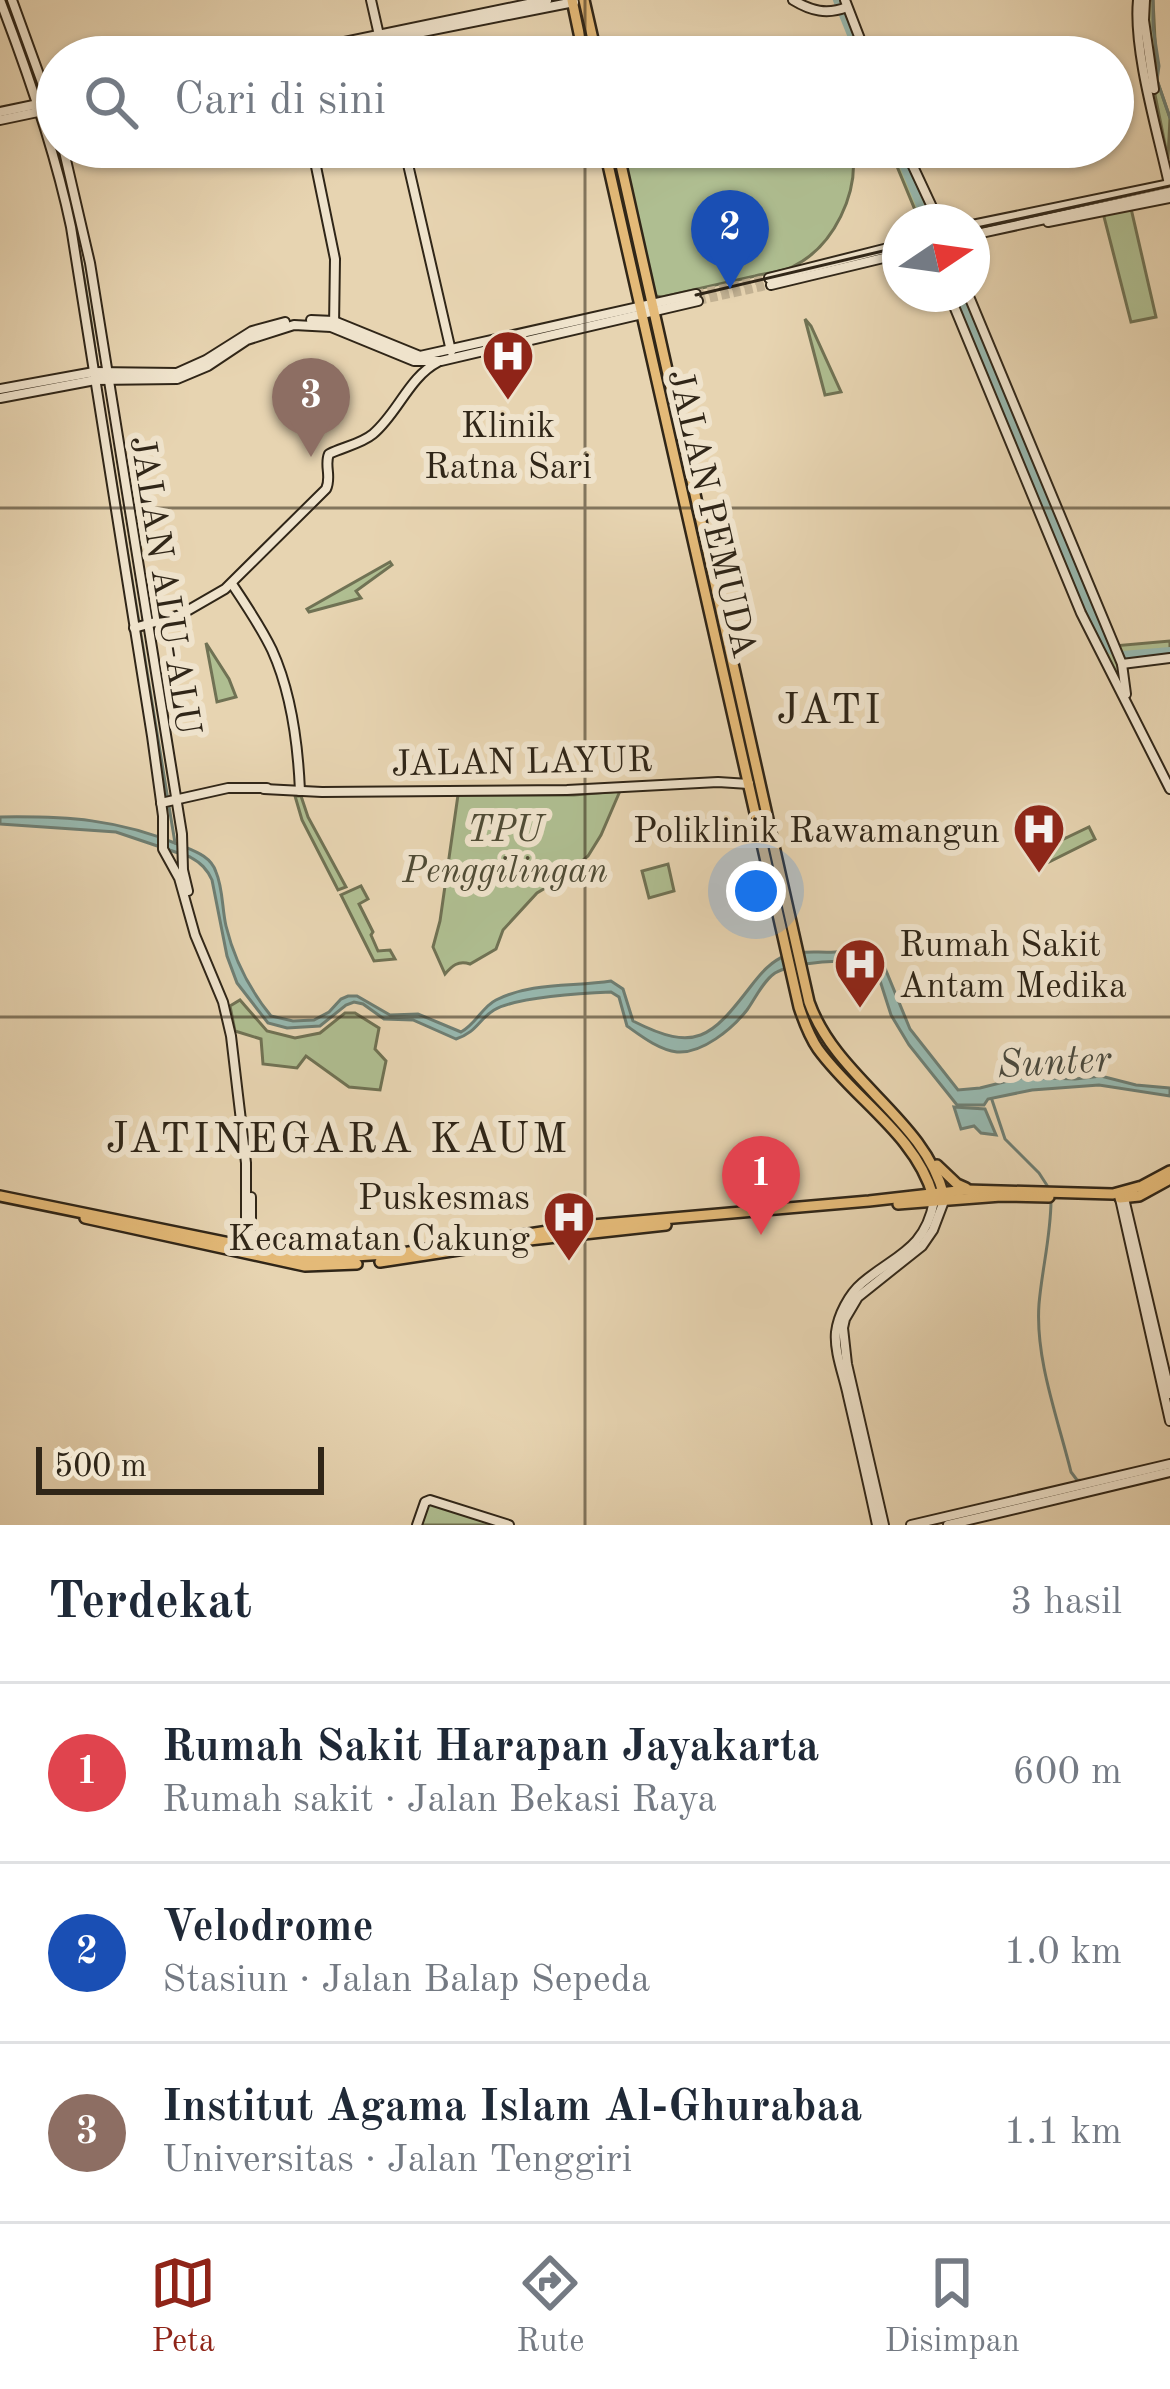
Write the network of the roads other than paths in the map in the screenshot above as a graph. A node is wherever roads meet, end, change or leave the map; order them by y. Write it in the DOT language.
graph roads {
  1 [pos="0,0"];
  2 [pos="12,0"];
  3 [pos="370,0"];
  4 [pos="547,0"];
  5 [pos="793,0"];
  6 [pos="1141,0"];
  7 [pos="577,1"];
  8 [pos="844,7"];
  9 [pos="492,15"];
  10 [pos="379,36"];
  11 [pos="388,36"];
  12 [pos="581,36"];
  13 [pos="590,36"];
  14 [pos="857,36"];
  15 [pos="36,73"];
  16 [pos="36,81"];
  17 [pos="36,108"];
  18 [pos="0,116"];
  19 [pos="1170,166"];
  20 [pos="59,168"];
  21 [pos="69,168"];
  22 [pos="316,168"];
  23 [pos="409,168"];
  24 [pos="609,168"];
  25 [pos="621,168"];
  26 [pos="914,168"];
  27 [pos="1170,190"];
  28 [pos="931,204"];
  29 [pos="1057,211"];
  30 [pos="990,222"];
  31 [pos="990,231"];
  32 [pos="990,232"];
  33 [pos="882,256"];
  34 [pos="770,282"];
  35 [pos="697,297"];
  36 [pos="646,310"];
  37 [pos="956,312"];
  38 [pos="975,312"];
  39 [pos="334,325"];
  40 [pos="452,354"];
  41 [pos="441,361"];
  42 [pos="421,362"];
  43 [pos="100,376"];
  44 [pos="415,382"];
  45 [pos="0,388"];
  46 [pos="0,398"];
  47 [pos="673,429"];
  48 [pos="232,584"];
  49 [pos="140,626"];
  50 [pos="1170,658"];
  51 [pos="1121,662"];
  52 [pos="1120,680"];
  53 [pos="747,780"];
  54 [pos="300,789"];
  55 [pos="1170,789"];
  56 [pos="169,801"];
  57 [pos="181,870"];
  58 [pos="779,898"];
  59 [pos="796,972"];
  60 [pos="911,1153"];
  61 [pos="929,1157"];
  62 [pos="1170,1175"];
  63 [pos="972,1189"];
  64 [pos="1051,1194"];
  65 [pos="918,1195"];
  66 [pos="1121,1196"];
  67 [pos="939,1197"];
  68 [pos="0,1199"];
  69 [pos="870,1204"];
  70 [pos="246,1250"];
  71 [pos="1170,1394"];
  72 [pos="1170,1421"];
  73 [pos="1170,1468"];
  74 [pos="417,1525"];
  75 [pos="508,1525"];
  76 [pos="881,1525"];
  77 [pos="911,1525"];
  78 [pos="948,1525"];
  1 -- 16 [label="street"];
  2 -- 15 [label="street"];
  3 -- 10 [label="street"];
  4 -- 9 [label="street"];
  5 -- 8 [label="street"];
  6 -- 19 [label="street"];
  6 -- 27 [label="street"];
  7 -- 9 [label="street"];
  7 -- 12 [label="main road"];
  7 -- 13 [label="main road"];
  8 -- 14 [label="street"];
  9 -- 11 [label="street"];
  17 -- 18 [label="street"];
  20 -- 43 [label="street"];
  21 -- 43 [label="street"];
  22 -- 39 [label="street"];
  23 -- 40 [label="street"];
  24 -- 36 [label="main road, JALAN PEMUDA"];
  25 -- 36 [label="main road, JALAN PEMUDA"];
  26 -- 28 [label="street"];
  27 -- 29 [label="street"];
  27 -- 32 [label="street"];
  29 -- 30 [label="street"];
  29 -- 31 [label="street"];
  33 -- 34 [label="street"];
  35 -- 36 [label="street"];
  36 -- 40 [label="street"];
  36 -- 47 [label="main road, JALAN PEMUDA"];
  37 -- 52 [label="street"];
  38 -- 51 [label="street"];
  39 -- 40 [label="street"];
  39 -- 42 [label="street"];
  39 -- 43 [label="street"];
  40 -- 41 [label="street"];
  41 -- 42 [label="street"];
  41 -- 44 [label="street"];
  42 -- 44 [label="street"];
  43 -- 45 [label="street"];
  43 -- 46 [label="street"];
  43 -- 49 [label="street, JALAN ALU-ALU"];
  44 -- 48 [label="street"];
  47 -- 53 [label="main road, JALAN PEMUDA"];
  47 -- 58 [label="main road, JALAN PEMUDA"];
  48 -- 49 [label="street"];
  48 -- 54 [label="street"];
  49 -- 56 [label="street, JALAN ALU-ALU"];
  50 -- 51 [label="street"];
  51 -- 52 [label="street"];
  52 -- 55 [label="street"];
  53 -- 54 [label="street, JALAN LAYUR"];
  53 -- 58 [label="main road, JALAN PEMUDA"];
  54 -- 56 [label="street, JALAN LAYUR"];
  56 -- 57 [label="street"];
  56 -- 57 [label="street"];
  57 -- 70 [label="street"];
  58 -- 59 [label="main road, JALAN PEMUDA"];
  59 -- 60 [label="main road, JALAN PEMUDA"];
  59 -- 61 [label="main road, JALAN PEMUDA"];
  60 -- 65 [label="main road"];
  60 -- 67 [label="main road, JALAN PEMUDA"];
  61 -- 63 [label="main road"];
  61 -- 67 [label="main road, JALAN PEMUDA"];
  62 -- 66 [label="main road"];
  63 -- 64 [label="main road"];
  63 -- 67 [label="main road"];
  64 -- 66 [label="main road"];
  64 -- 67 [label="main road"];
  65 -- 67 [label="main road"];
  65 -- 69 [label="main road"];
  66 -- 71 [label="street"];
  66 -- 72 [label="street"];
  67 -- 69 [label="main road"];
  67 -- 76 [label="street"];
  68 -- 70 [label="main road"];
  69 -- 70 [label="main road"];
  73 -- 77 [label="street"];
  73 -- 78 [label="street"];
  74 -- 75 [label="street"];
}
